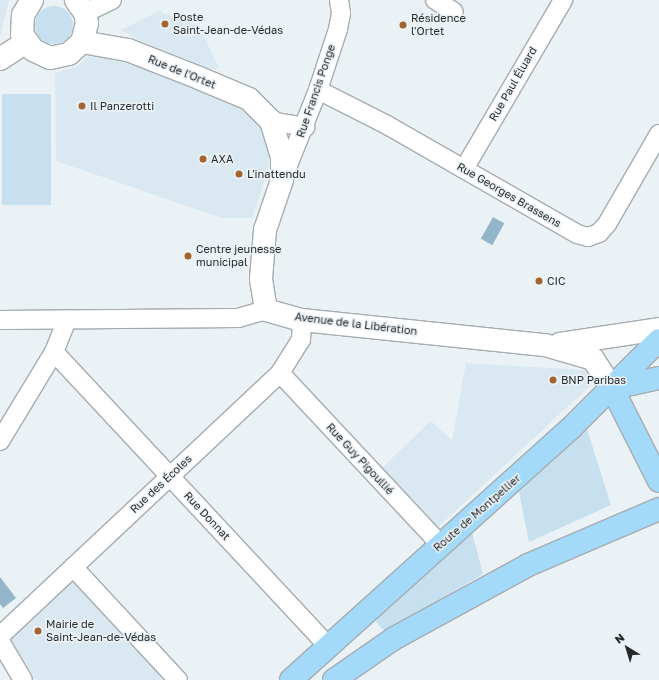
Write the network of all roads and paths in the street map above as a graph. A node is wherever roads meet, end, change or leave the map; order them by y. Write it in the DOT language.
graph roads {
  1 [pos="32,0"];
  2 [pos="112,0"];
  3 [pos="340,0"];
  4 [pos="435,0"];
  5 [pos="563,0"];
  6 [pos="81,6"];
  7 [pos="454,12"];
  8 [pos="26,42"];
  9 [pos="82,42"];
  10 [pos="0,59"];
  11 [pos="318,90"];
  12 [pos="271,121"];
  13 [pos="305,127"];
  14 [pos="659,134"];
  15 [pos="464,169"];
  16 [pos="282,180"];
  17 [pos="266,310"];
  18 [pos="0,320"];
  19 [pos="67,320"];
  20 [pos="302,320"];
  21 [pos="659,330"];
  22 [pos="659,340"];
  23 [pos="545,345"];
  24 [pos="54,352"];
  25 [pos="280,373"];
  26 [pos="659,378"];
  27 [pos="612,388"];
  28 [pos="0,441"];
  29 [pos="169,476"];
  30 [pos="659,481"];
  31 [pos="659,509"];
  32 [pos="441,545"];
  33 [pos="73,567"];
  34 [pos="0,636"];
  35 [pos="0,640"];
  36 [pos="327,645"];
  37 [pos="23,680"];
  38 [pos="178,680"];
  39 [pos="290,680"];
  40 [pos="334,680"];
  1 -- 8 [label="street"];
  2 -- 6 [label="street"];
  3 -- 11 [label="street, Rue Francis Ponge"];
  4 -- 7 [label="street"];
  5 -- 15 [label="street, Rue Paul Éluard"];
  6 -- 9 [label="street"];
  8 -- 9 [label="street"];
  8 -- 10 [label="street"];
  9 -- 12 [label="street, Rue de l'Ortet"];
  11 -- 13 [label="street, Rue Francis Ponge"];
  11 -- 15 [label="street, Rue Georges Brassens"];
  12 -- 13 [label="street"];
  12 -- 16 [label="street, Rue de l'Ortet"];
  13 -- 16 [label="street, Rue Francis Ponge"];
  14 -- 15 [label="street, Rue Georges Brassens"];
  16 -- 17 [label="street, Rue de l'Ortet"];
  17 -- 19 [label="street"];
  17 -- 20 [label="street, Avenue de la Libération"];
  18 -- 19 [label="street"];
  19 -- 24 [label="street"];
  20 -- 23 [label="street, Avenue de la Libération"];
  20 -- 25 [label="street, Rue des Écoles"];
  21 -- 23 [label="street, Avenue de la Libération"];
  22 -- 27 [label="main road, Route de Montpellier"];
  23 -- 27 [label="street, Avenue de la Libération"];
  24 -- 28 [label="street"];
  24 -- 29 [label="street, Rue Donnat"];
  25 -- 29 [label="street, Rue des Écoles"];
  25 -- 32 [label="street, Rue Guy Pigoullié"];
  26 -- 27 [label="main road"];
  27 -- 30 [label="main road"];
  27 -- 32 [label="main road, Route de Montpellier"];
  29 -- 33 [label="street, Rue des Écoles"];
  29 -- 36 [label="street, Rue Donnat"];
  31 -- 40 [label="main road"];
  32 -- 36 [label="main road, Route de Montpellier"];
  33 -- 34 [label="street, Rue des Écoles"];
  33 -- 38 [label="street"];
  35 -- 37 [label="street"];
  36 -- 39 [label="main road, Route de Montpellier"];
}
